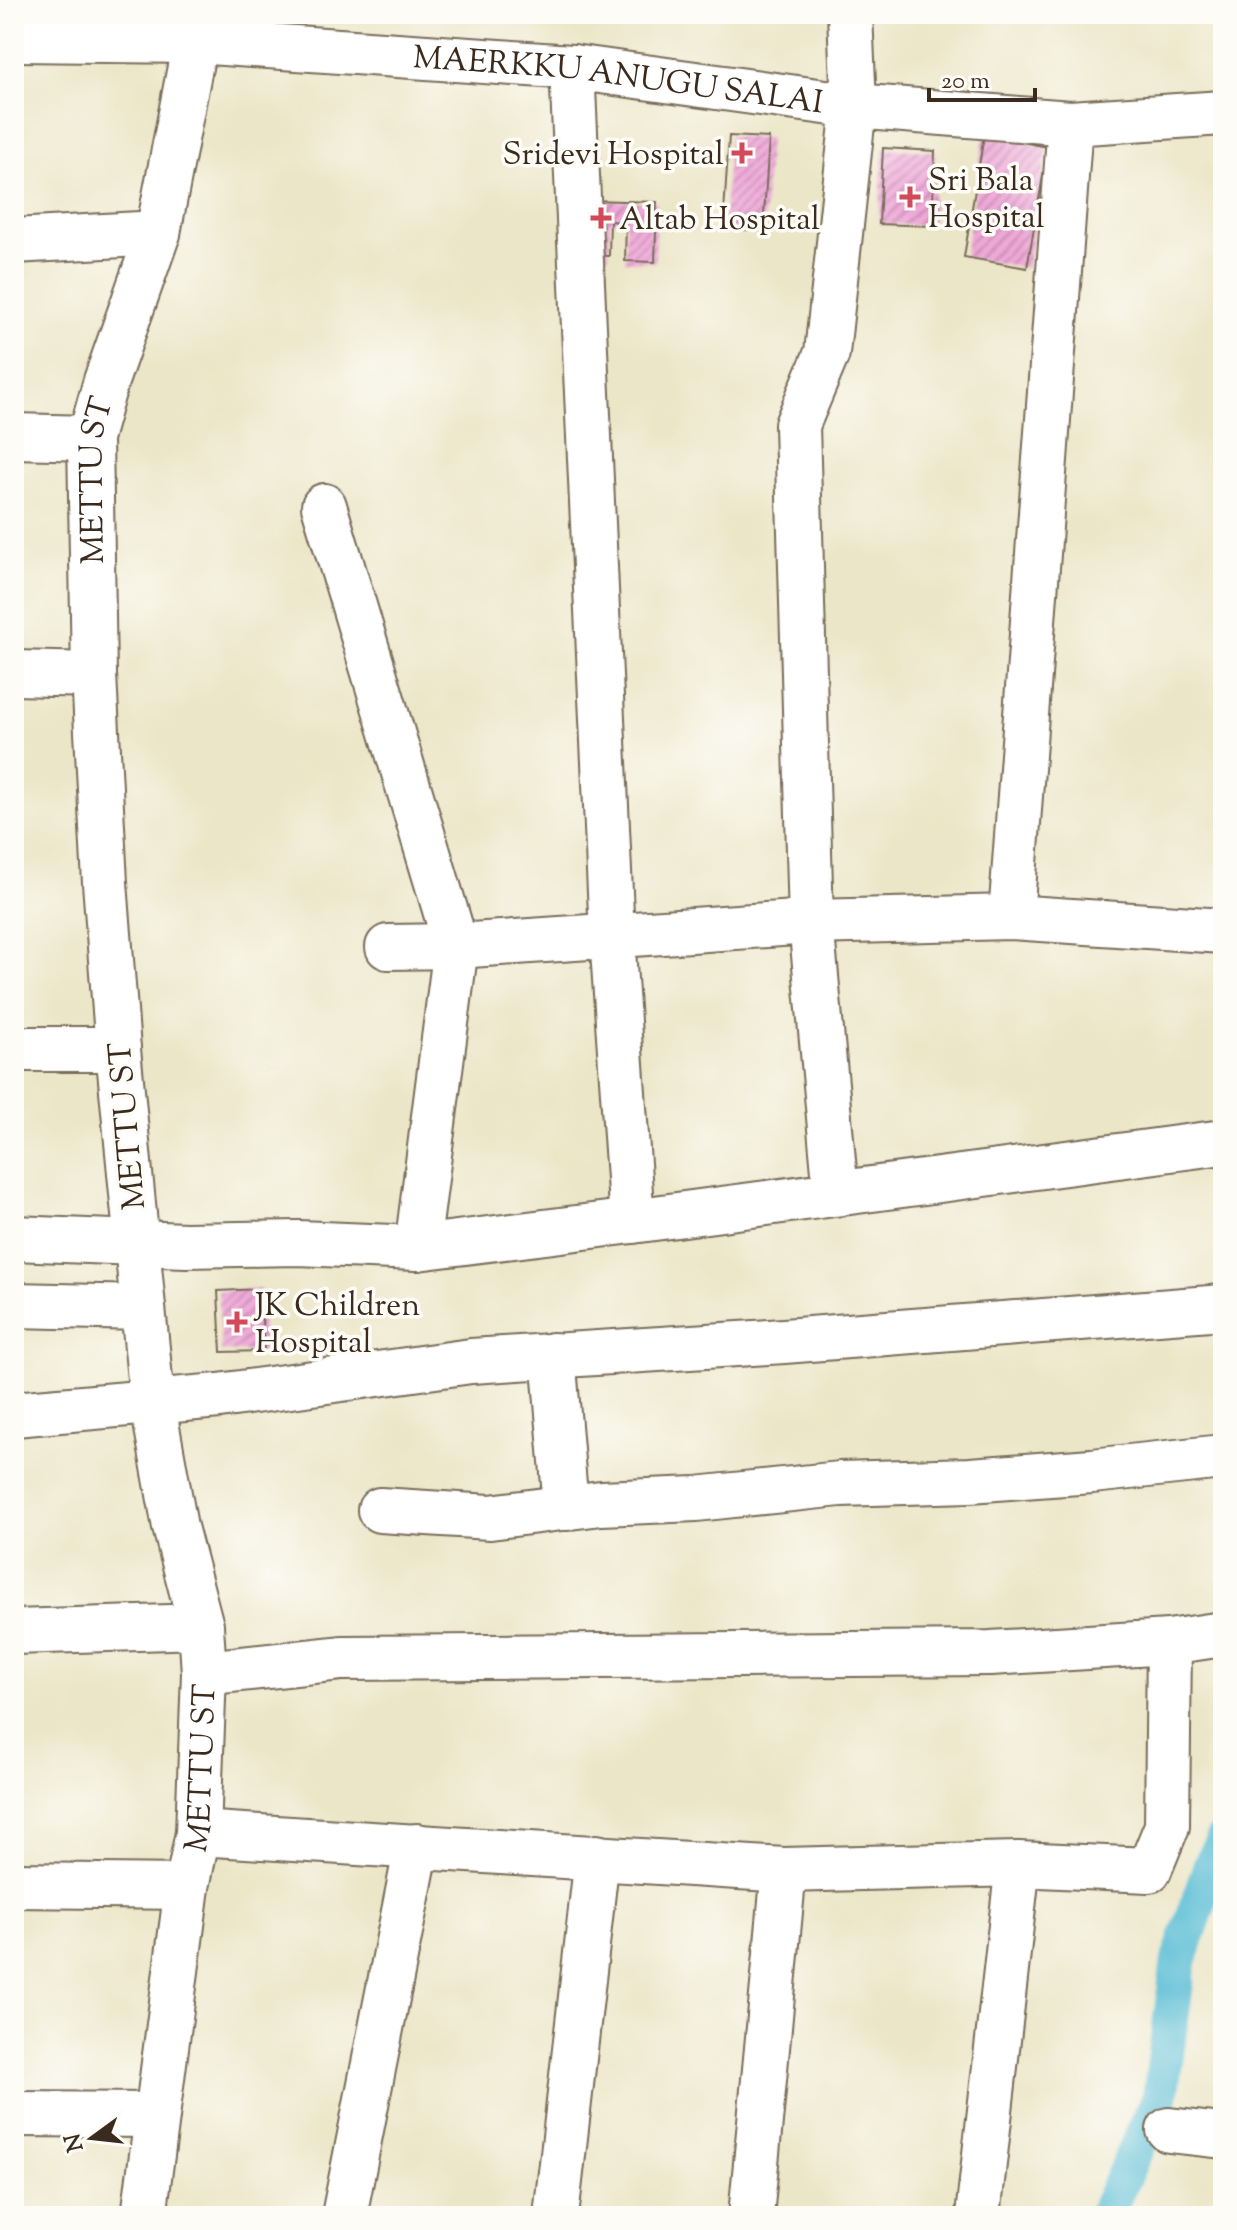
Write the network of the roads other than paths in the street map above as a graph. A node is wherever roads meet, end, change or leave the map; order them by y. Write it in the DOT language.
graph roads {
  1 [pos="850,14"];
  2 [pos="14,39"];
  3 [pos="195,41"];
  4 [pos="572,67"];
  5 [pos="854,106"];
  6 [pos="1223,113"];
  7 [pos="1070,123"];
  8 [pos="158,233"];
  9 [pos="14,241"];
  10 [pos="14,436"];
  11 [pos="90,438"];
  12 [pos="324,506"];
  13 [pos="14,673"];
  14 [pos="94,675"];
  15 [pos="1011,917"];
  16 [pos="811,922"];
  17 [pos="1223,931"];
  18 [pos="612,936"];
  19 [pos="456,946"];
  20 [pos="388,947"];
  21 [pos="14,1049"];
  22 [pos="118,1049"];
  23 [pos="1223,1142"];
  24 [pos="836,1193"];
  25 [pos="632,1221"];
  26 [pos="14,1238"];
  27 [pos="137,1242"];
  28 [pos="417,1248"];
  29 [pos="14,1305"];
  30 [pos="1223,1307"];
  31 [pos="143,1308"];
  32 [pos="553,1355"];
  33 [pos="152,1400"];
  34 [pos="14,1414"];
  35 [pos="1223,1457"];
  36 [pos="566,1508"];
  37 [pos="380,1510"];
  38 [pos="201,1626"];
  39 [pos="14,1632"];
  40 [pos="1223,1634"];
  41 [pos="1169,1642"];
  42 [pos="204,1673"];
  43 [pos="198,1833"];
  44 [pos="417,1846"];
  45 [pos="597,1857"];
  46 [pos="1018,1864"];
  47 [pos="784,1870"];
  48 [pos="14,1885"];
  49 [pos="187,1887"];
  50 [pos="14,2114"];
  51 [pos="157,2115"];
  52 [pos="1169,2130"];
  53 [pos="1223,2136"];
  54 [pos="144,2216"];
  55 [pos="344,2216"];
  56 [pos="556,2216"];
  57 [pos="751,2216"];
  58 [pos="978,2216"];
  1 -- 5 [label="street"];
  2 -- 3 [label="street, MAERKKU ANUGU SALAI"];
  3 -- 4 [label="street, MAERKKU ANUGU SALAI"];
  3 -- 8 [label="street, METTU ST"];
  4 -- 5 [label="street, MAERKKU ANUGU SALAI"];
  4 -- 18 [label="street"];
  5 -- 7 [label="street, MAERKKU ANUGU SALAI"];
  5 -- 16 [label="street"];
  6 -- 7 [label="street, MAERKKU ANUGU SALAI"];
  7 -- 15 [label="street"];
  8 -- 9 [label="street"];
  8 -- 11 [label="street, METTU ST"];
  10 -- 11 [label="street"];
  11 -- 14 [label="street, METTU ST"];
  12 -- 19 [label="street"];
  13 -- 14 [label="street"];
  14 -- 22 [label="street, METTU ST"];
  15 -- 16 [label="street"];
  15 -- 17 [label="street"];
  16 -- 18 [label="street"];
  16 -- 24 [label="street"];
  18 -- 19 [label="street"];
  18 -- 25 [label="street"];
  19 -- 20 [label="street"];
  19 -- 28 [label="street"];
  21 -- 22 [label="street"];
  22 -- 27 [label="street, METTU ST"];
  23 -- 24 [label="street"];
  24 -- 25 [label="street"];
  25 -- 28 [label="street"];
  26 -- 27 [label="street"];
  27 -- 28 [label="street"];
  27 -- 31 [label="street, METTU ST"];
  29 -- 31 [label="street"];
  30 -- 32 [label="street"];
  31 -- 33 [label="street, METTU ST"];
  32 -- 33 [label="street"];
  32 -- 36 [label="street"];
  33 -- 34 [label="street"];
  33 -- 38 [label="street, METTU ST"];
  35 -- 36 [label="street"];
  36 -- 37 [label="street"];
  38 -- 39 [label="street"];
  38 -- 42 [label="street, METTU ST"];
  40 -- 41 [label="street"];
  41 -- 42 [label="street"];
  41 -- 46 [label="street"];
  42 -- 43 [label="street, METTU ST"];
  43 -- 44 [label="street"];
  43 -- 49 [label="street, METTU ST"];
  44 -- 45 [label="street"];
  44 -- 55 [label="street"];
  45 -- 47 [label="street"];
  45 -- 56 [label="street"];
  46 -- 47 [label="street"];
  46 -- 58 [label="street"];
  47 -- 57 [label="street"];
  48 -- 49 [label="street"];
  49 -- 51 [label="street, METTU ST"];
  50 -- 51 [label="street"];
  51 -- 54 [label="street, METTU ST"];
  52 -- 53 [label="street"];
}
